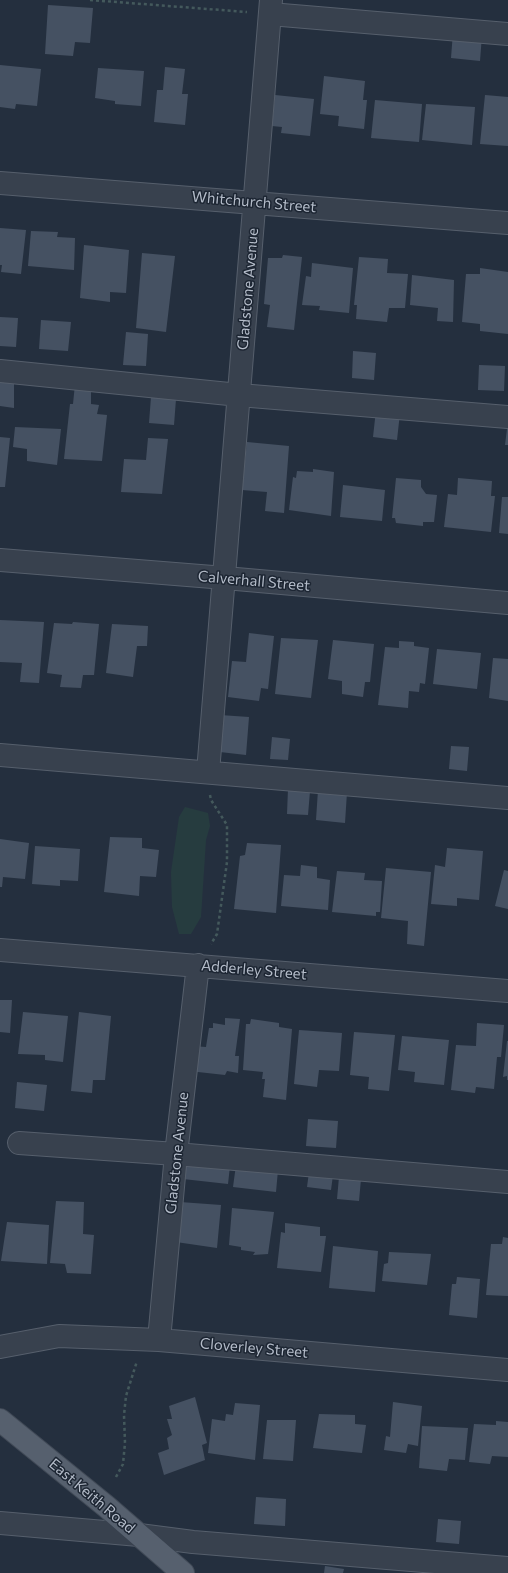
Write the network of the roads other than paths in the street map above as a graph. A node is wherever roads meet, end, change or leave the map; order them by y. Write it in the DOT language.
graph roads {
  1 [pos="271,7"];
  2 [pos="508,34"];
  3 [pos="0,183"];
  4 [pos="256,202"];
  5 [pos="508,223"];
  6 [pos="0,371"];
  7 [pos="239,395"];
  8 [pos="508,417"];
  9 [pos="0,560"];
  10 [pos="225,578"];
  11 [pos="508,603"];
  12 [pos="0,755"];
  13 [pos="208,772"];
  14 [pos="508,798"];
  15 [pos="0,950"];
  16 [pos="198,965"];
  17 [pos="508,991"];
  18 [pos="19,1143"];
  19 [pos="176,1154"];
  20 [pos="508,1182"];
  21 [pos="159,1340"];
  22 [pos="0,1347"];
  23 [pos="508,1370"];
  24 [pos="0,1420"];
  25 [pos="0,1523"];
  26 [pos="138,1535"];
  27 [pos="508,1568"];
  28 [pos="183,1573"];
  1 -- 2 [label="street"];
  1 -- 4 [label="street, Gladstone Avenue"];
  3 -- 4 [label="street, Whitchurch Street"];
  4 -- 5 [label="street, Whitchurch Street"];
  4 -- 7 [label="street, Gladstone Avenue"];
  6 -- 7 [label="street"];
  7 -- 8 [label="street"];
  7 -- 10 [label="street, Gladstone Avenue"];
  9 -- 10 [label="street, Calverhall Street"];
  10 -- 11 [label="street, Calverhall Street"];
  10 -- 13 [label="street, Gladstone Avenue"];
  12 -- 13 [label="street"];
  13 -- 14 [label="street"];
  15 -- 16 [label="street, Adderley Street"];
  16 -- 17 [label="street, Adderley Street"];
  16 -- 19 [label="street, Gladstone Avenue"];
  18 -- 19 [label="street"];
  19 -- 20 [label="street"];
  19 -- 21 [label="street, Gladstone Avenue"];
  21 -- 22 [label="street, Cloverley Street"];
  21 -- 23 [label="street, Cloverley Street"];
  24 -- 26 [label="main road, East Keith Road"];
  25 -- 26 [label="street"];
  26 -- 27 [label="street"];
  26 -- 28 [label="main road, East Keith Road"];
}
